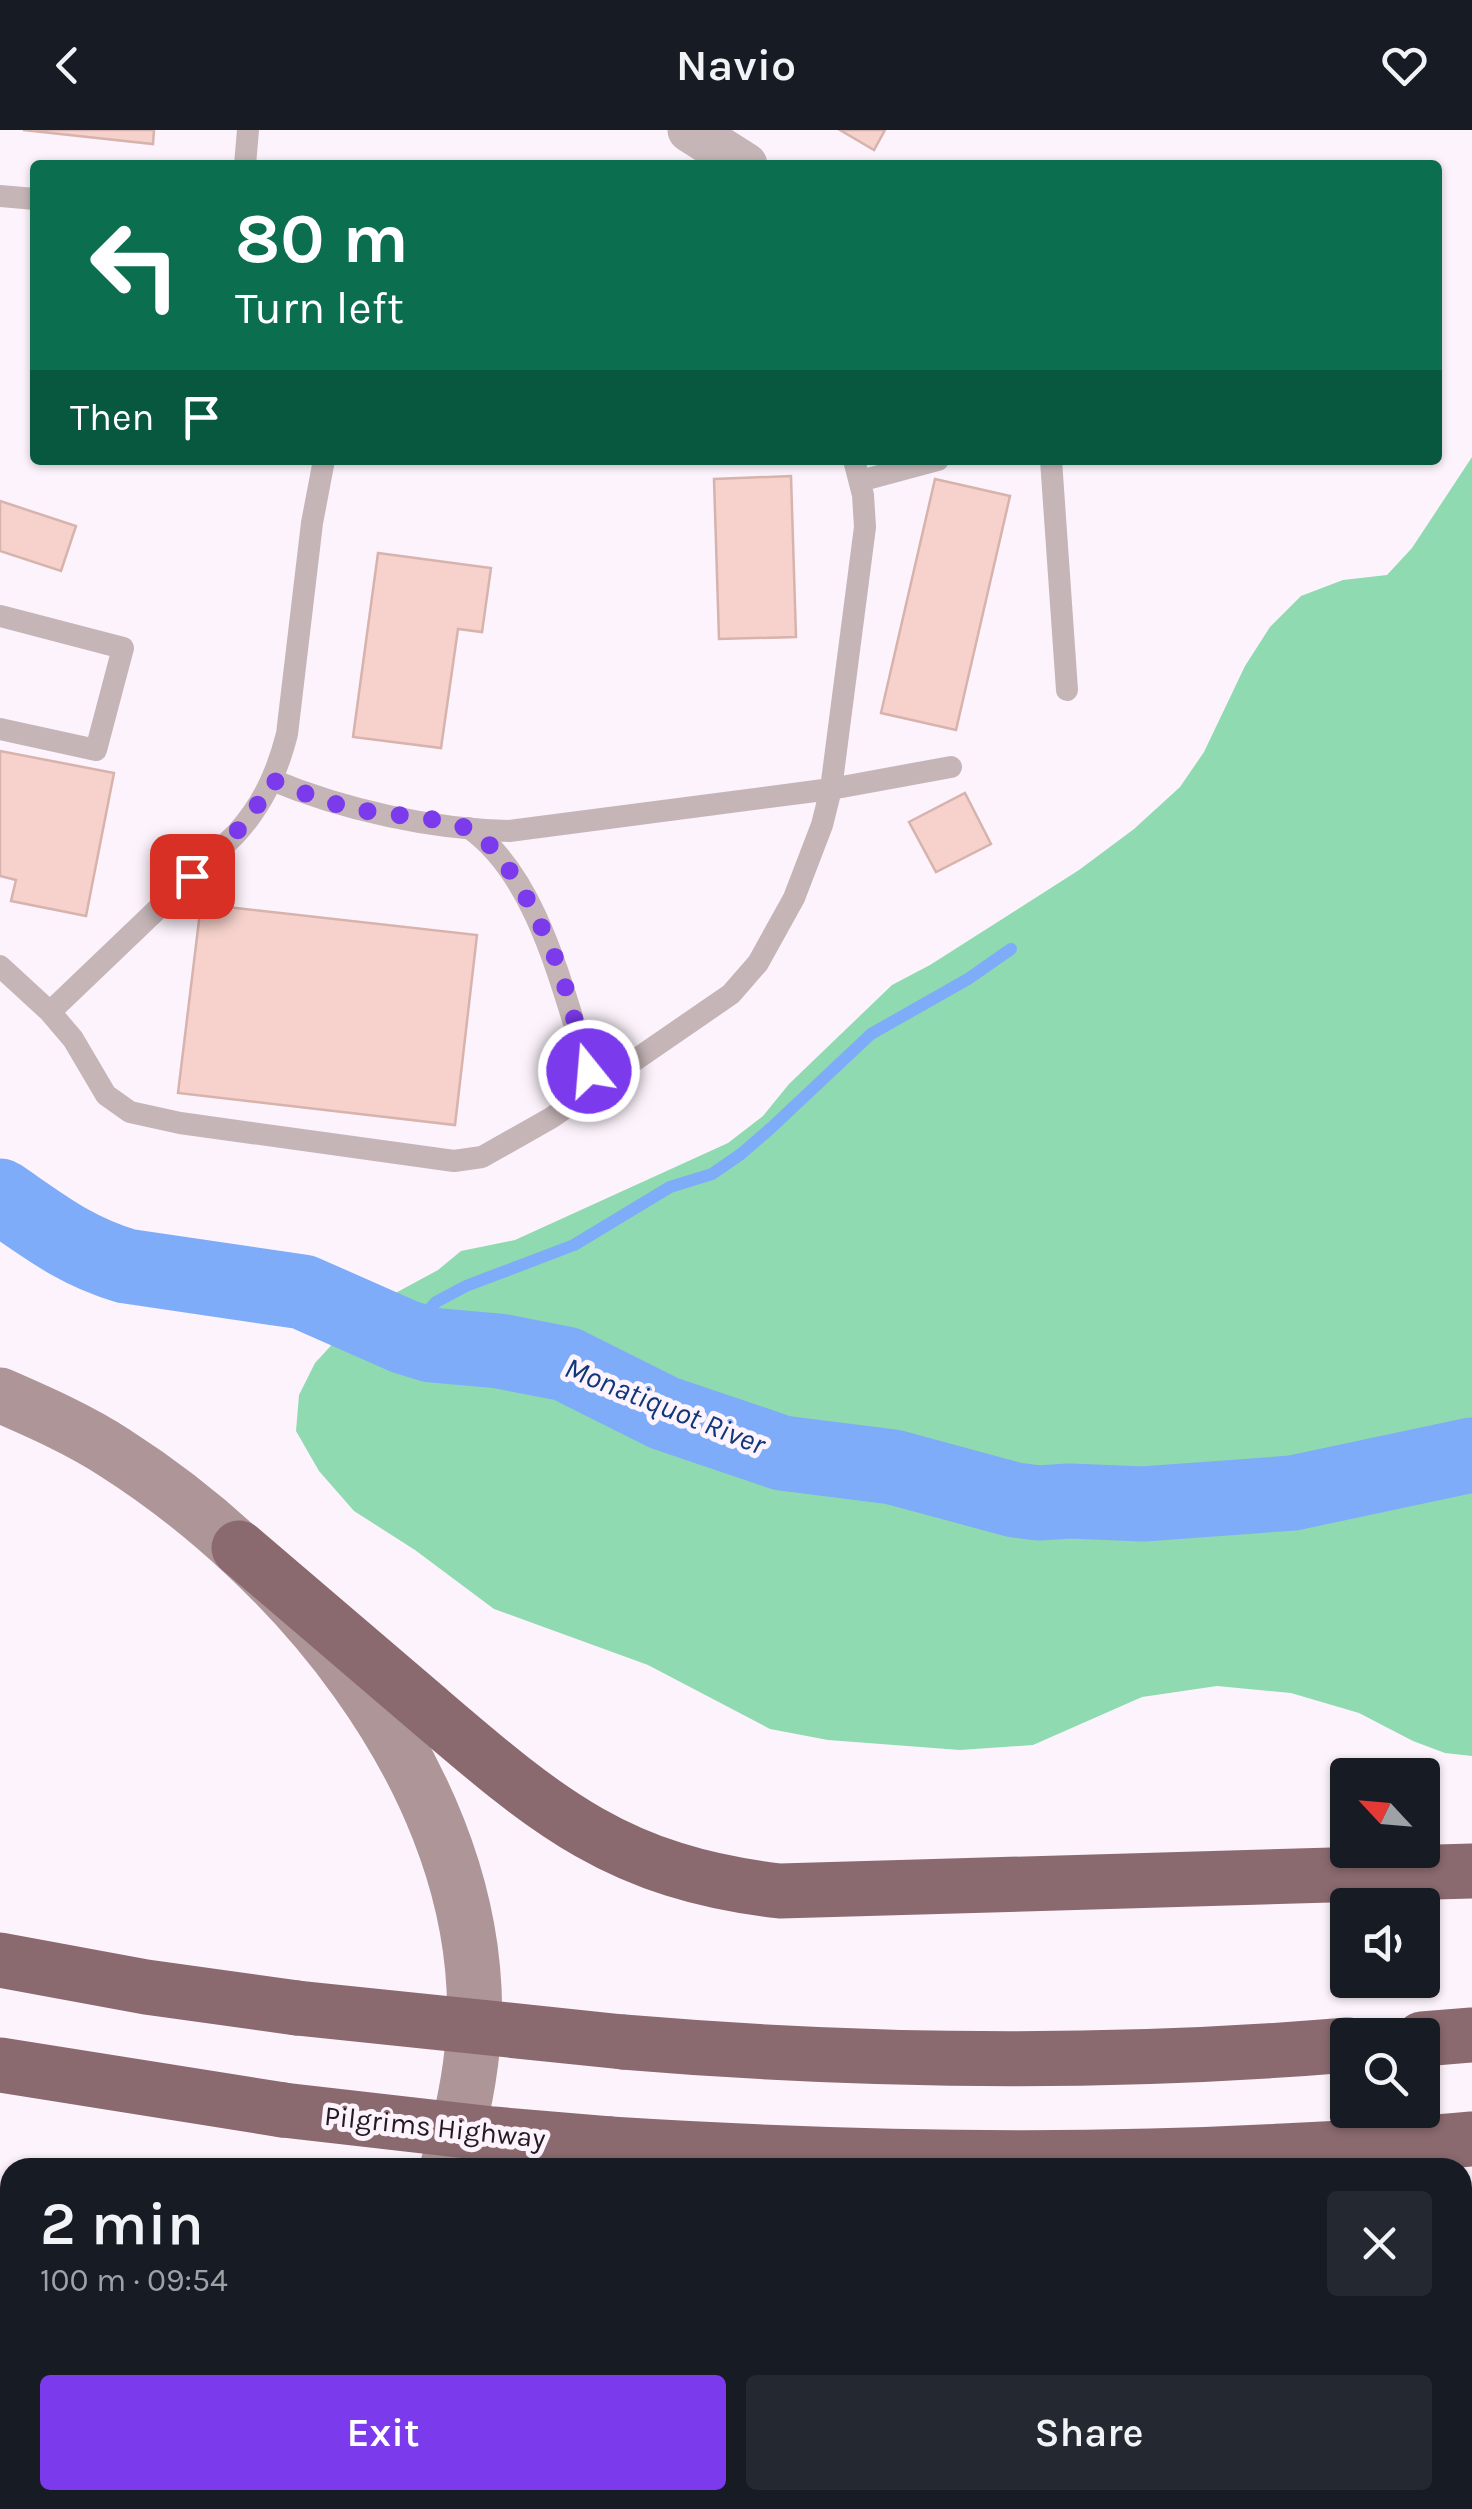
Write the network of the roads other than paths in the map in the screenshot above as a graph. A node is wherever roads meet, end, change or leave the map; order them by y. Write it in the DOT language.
graph roads {
  1 [pos="248,130"];
  2 [pos="690,130"];
  3 [pos="245,160"];
  4 [pos="736,160"];
  5 [pos="0,196"];
  6 [pos="30,199"];
  7 [pos="323,465"];
  8 [pos="898,465"];
  9 [pos="1052,465"];
  10 [pos="857,470"];
  11 [pos="0,616"];
  12 [pos="1067,690"];
  13 [pos="0,730"];
  14 [pos="951,768"];
  15 [pos="272,780"];
  16 [pos="830,789"];
  17 [pos="468,828"];
  18 [pos="0,966"];
  19 [pos="50,1012"];
  20 [pos="600,1086"];
  21 [pos="0,1370"];
  22 [pos="0,1395"];
  23 [pos="112,1451"];
  24 [pos="240,1548"];
  25 [pos="1472,1871"];
  26 [pos="0,1960"];
  27 [pos="1472,2035"];
  28 [pos="1440,2038"];
  29 [pos="1330,2046"];
  30 [pos="0,2065"];
  31 [pos="1472,2138"];
  32 [pos="450,2158"];
  1 -- 3 [label="lane"];
  2 -- 4 [label="street"];
  5 -- 6 [label="lane"];
  7 -- 15 [label="lane"];
  8 -- 10 [label="lane"];
  9 -- 12 [label="lane"];
  10 -- 16 [label="lane"];
  11 -- 13 [label="lane"];
  14 -- 16 [label="lane"];
  15 -- 17 [label="lane"];
  15 -- 19 [label="lane"];
  16 -- 17 [label="lane"];
  16 -- 20 [label="lane"];
  17 -- 20 [label="lane"];
  18 -- 19 [label="lane"];
  19 -- 20 [label="lane"];
  21 -- 23 [label="main road"];
  22 -- 23 [label="main road"];
  23 -- 24 [label="main road"];
  24 -- 25 [label="highway"];
  24 -- 32 [label="main road"];
  26 -- 29 [label="highway, bridge"];
  27 -- 28 [label="highway"];
  30 -- 31 [label="highway, Pilgrims Highway, bridge"];
}
